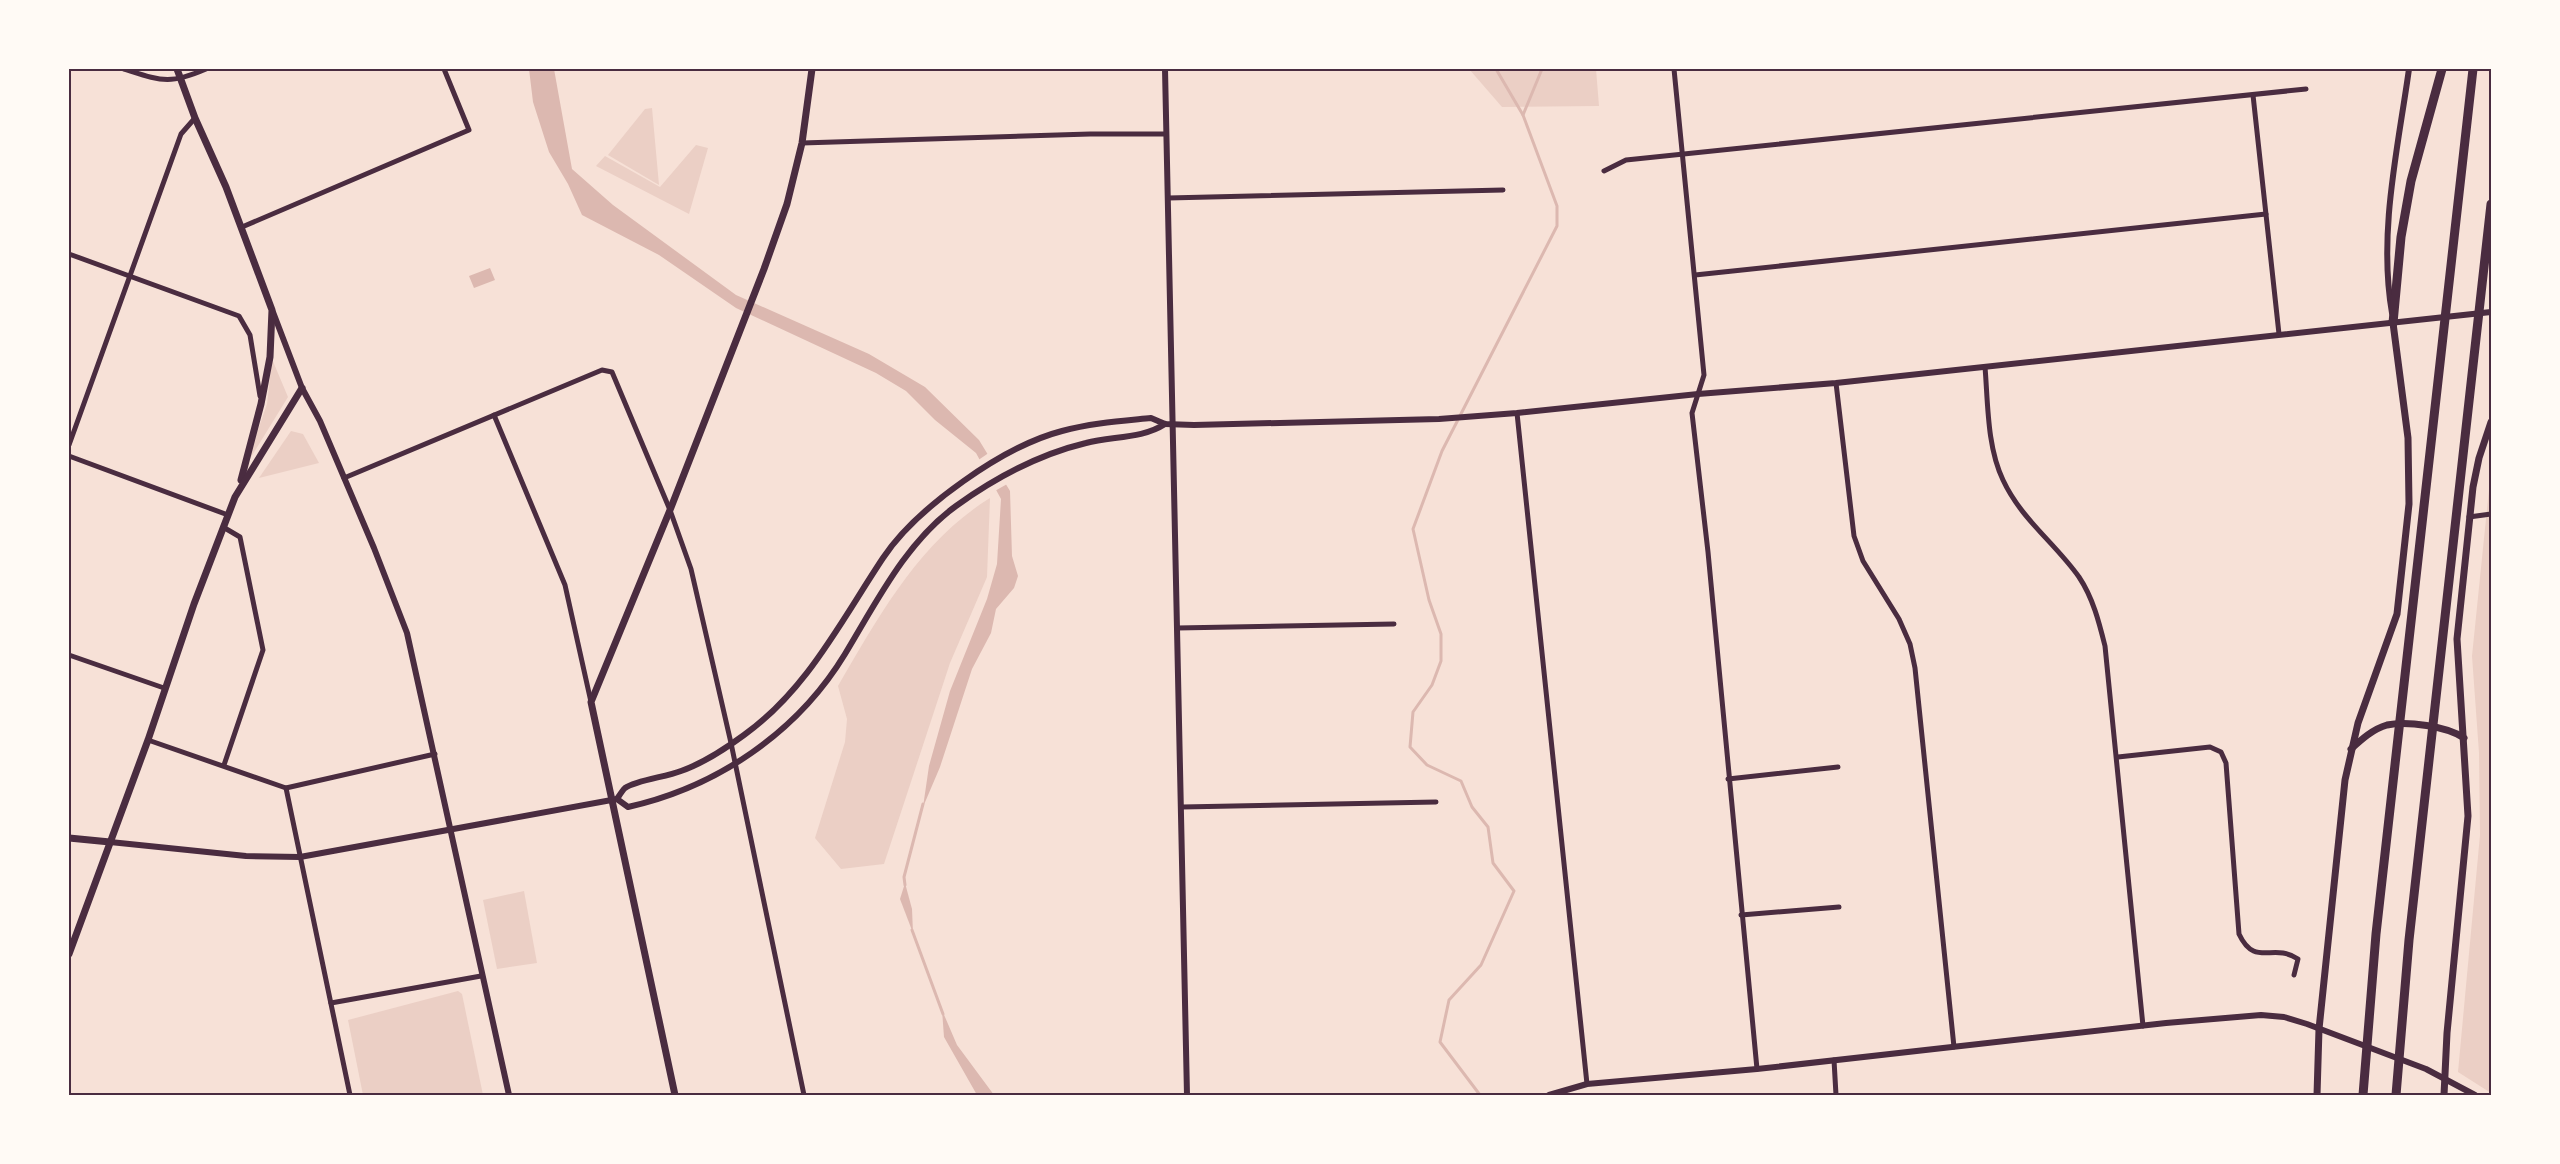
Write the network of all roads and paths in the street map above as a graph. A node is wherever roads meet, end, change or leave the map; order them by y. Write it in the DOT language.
graph roads {
  1 [pos="124,69"];
  2 [pos="177,69"];
  3 [pos="206,69"];
  4 [pos="444,69"];
  5 [pos="812,69"];
  6 [pos="1165,69"];
  7 [pos="1674,69"];
  8 [pos="2409,69"];
  9 [pos="2442,69"];
  10 [pos="2473,69"];
  11 [pos="181,80"];
  12 [pos="2306,89"];
  13 [pos="2253,94"];
  14 [pos="195,118"];
  15 [pos="1166,134"];
  16 [pos="802,143"];
  17 [pos="1682,155"];
  18 [pos="1604,171"];
  19 [pos="1503,190"];
  20 [pos="1168,198"];
  21 [pos="2491,204"];
  22 [pos="2266,214"];
  23 [pos="242,227"];
  24 [pos="69,254"];
  25 [pos="1695,275"];
  26 [pos="131,277"];
  27 [pos="272,310"];
  28 [pos="2491,312"];
  29 [pos="2393,323"];
  30 [pos="2279,334"];
  31 [pos="1985,367"];
  32 [pos="1836,383"];
  33 [pos="302,388"];
  34 [pos="1698,394"];
  35 [pos="261,404"];
  36 [pos="1517,413"];
  37 [pos="494,415"];
  38 [pos="2491,422"];
  39 [pos="1165,424"];
  40 [pos="1173,425"];
  41 [pos="69,445"];
  42 [pos="69,456"];
  43 [pos="344,478"];
  44 [pos="240,485"];
  45 [pos="670,510"];
  46 [pos="228,514"];
  47 [pos="2491,514"];
  48 [pos="2469,517"];
  49 [pos="223,527"];
  50 [pos="1394,624"];
  51 [pos="1177,628"];
  52 [pos="69,655"];
  53 [pos="164,688"];
  54 [pos="591,702"];
  55 [pos="2464,738"];
  56 [pos="148,740"];
  57 [pos="732,743"];
  58 [pos="2352,749"];
  59 [pos="435,754"];
  60 [pos="2118,757"];
  61 [pos="224,765"];
  62 [pos="735,766"];
  63 [pos="1838,767"];
  64 [pos="1728,779"];
  65 [pos="286,788"];
  66 [pos="614,800"];
  67 [pos="1436,802"];
  68 [pos="1182,807"];
  69 [pos="450,828"];
  70 [pos="69,838"];
  71 [pos="110,842"];
  72 [pos="300,857"];
  73 [pos="1839,907"];
  74 [pos="1741,915"];
  75 [pos="69,954"];
  76 [pos="2294,975"];
  77 [pos="481,976"];
  78 [pos="331,1003"];
  79 [pos="2143,1026"];
  80 [pos="2319,1029"];
  81 [pos="1954,1047"];
  82 [pos="1834,1060"];
  83 [pos="1757,1069"];
  84 [pos="2444,1077"];
  85 [pos="1587,1084"];
  86 [pos="2396,1094"];
  87 [pos="350,1095"];
  88 [pos="508,1095"];
  89 [pos="675,1095"];
  90 [pos="804,1095"];
  91 [pos="1187,1095"];
  92 [pos="1549,1095"];
  93 [pos="1836,1095"];
  94 [pos="2317,1095"];
  95 [pos="2363,1095"];
  96 [pos="2444,1095"];
  97 [pos="2475,1095"];
  1 -- 11 [label="street"];
  2 -- 11 [label="main road"];
  3 -- 11 [label="street"];
  4 -- 23 [label="street"];
  5 -- 16 [label="main road"];
  6 -- 15 [label="street"];
  7 -- 17 [label="street"];
  8 -- 29 [label="street"];
  9 -- 29 [label="highway"];
  10 -- 95 [label="highway"];
  11 -- 14 [label="main road"];
  12 -- 13 [label="street"];
  13 -- 17 [label="street"];
  13 -- 22 [label="street"];
  14 -- 23 [label="main road"];
  14 -- 26 [label="street"];
  15 -- 16 [label="street"];
  15 -- 20 [label="street"];
  16 -- 45 [label="main road"];
  17 -- 18 [label="street"];
  17 -- 25 [label="street"];
  19 -- 20 [label="street"];
  20 -- 40 [label="street"];
  21 -- 86 [label="highway"];
  22 -- 25 [label="street"];
  22 -- 30 [label="street"];
  23 -- 27 [label="main road"];
  24 -- 26 [label="street"];
  25 -- 34 [label="street"];
  26 -- 35 [label="street"];
  26 -- 41 [label="street"];
  27 -- 33 [label="street"];
  27 -- 35 [label="main road"];
  28 -- 29 [label="street"];
  29 -- 30 [label="street"];
  29 -- 58 [label="main road"];
  30 -- 31 [label="street"];
  31 -- 32 [label="street"];
  31 -- 60 [label="street"];
  32 -- 34 [label="street"];
  32 -- 81 [label="street"];
  33 -- 43 [label="street"];
  33 -- 44 [label="main road"];
  34 -- 36 [label="street"];
  34 -- 64 [label="street"];
  35 -- 44 [label="main road"];
  36 -- 40 [label="street"];
  36 -- 85 [label="street"];
  37 -- 43 [label="street"];
  37 -- 45 [label="street"];
  37 -- 54 [label="street"];
  38 -- 48 [label="main road"];
  39 -- 40 [label="street"];
  39 -- 57 [label="street"];
  39 -- 62 [label="street"];
  40 -- 51 [label="street"];
  42 -- 46 [label="street"];
  43 -- 59 [label="street"];
  44 -- 46 [label="main road"];
  45 -- 54 [label="main road"];
  45 -- 57 [label="street"];
  46 -- 49 [label="main road"];
  47 -- 48 [label="street"];
  48 -- 55 [label="main road"];
  49 -- 53 [label="main road"];
  49 -- 61 [label="street"];
  50 -- 51 [label="street"];
  51 -- 68 [label="street"];
  52 -- 53 [label="street"];
  53 -- 56 [label="main road"];
  54 -- 66 [label="main road"];
  55 -- 58 [label="main road"];
  55 -- 84 [label="main road"];
  56 -- 61 [label="street"];
  56 -- 71 [label="main road"];
  57 -- 62 [label="street"];
  57 -- 66 [label="street"];
  58 -- 80 [label="main road"];
  59 -- 65 [label="street"];
  59 -- 69 [label="street"];
  60 -- 76 [label="street"];
  60 -- 79 [label="street"];
  61 -- 65 [label="street"];
  62 -- 66 [label="street"];
  62 -- 90 [label="street"];
  63 -- 64 [label="street"];
  64 -- 74 [label="street"];
  65 -- 72 [label="street"];
  66 -- 69 [label="street"];
  66 -- 89 [label="main road"];
  67 -- 68 [label="street"];
  68 -- 91 [label="street"];
  69 -- 72 [label="street"];
  69 -- 77 [label="street"];
  70 -- 71 [label="main road"];
  71 -- 72 [label="street"];
  71 -- 75 [label="main road"];
  72 -- 78 [label="street"];
  73 -- 74 [label="street"];
  74 -- 83 [label="street"];
  77 -- 78 [label="street"];
  77 -- 88 [label="street"];
  78 -- 87 [label="street"];
  79 -- 80 [label="street"];
  79 -- 81 [label="street"];
  80 -- 84 [label="street"];
  80 -- 94 [label="main road"];
  81 -- 82 [label="street"];
  82 -- 83 [label="street"];
  82 -- 93 [label="street"];
  83 -- 85 [label="street"];
  84 -- 96 [label="main road"];
  84 -- 97 [label="street"];
  85 -- 92 [label="street"];
}
